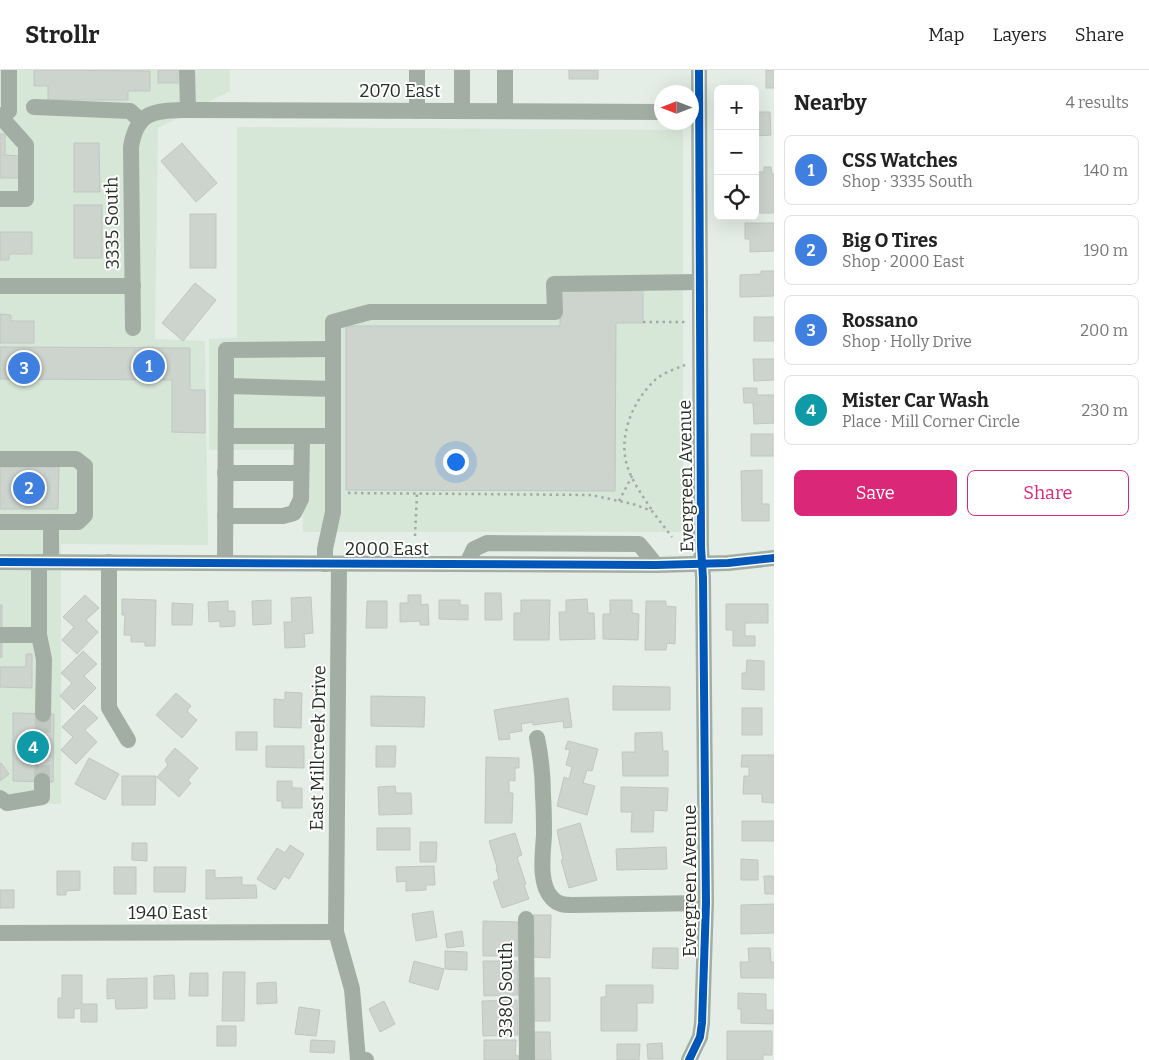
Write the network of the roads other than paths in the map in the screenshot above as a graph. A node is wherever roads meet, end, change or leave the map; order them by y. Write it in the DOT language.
graph roads {
  1 [pos="9,70"];
  2 [pos="187,70"];
  3 [pos="417,70"];
  4 [pos="462,70"];
  5 [pos="505,70"];
  6 [pos="699,70"];
  7 [pos="698,85"];
  8 [pos="34,107"];
  9 [pos="188,110"];
  10 [pos="417,111"];
  11 [pos="462,111"];
  12 [pos="505,111"];
  13 [pos="654,112"];
  14 [pos="1,118"];
  15 [pos="141,120"];
  16 [pos="696,130"];
  17 [pos="0,200"];
  18 [pos="700,282"];
  19 [pos="0,286"];
  20 [pos="132,286"];
  21 [pos="133,328"];
  22 [pos="333,349"];
  23 [pos="226,386"];
  24 [pos="333,389"];
  25 [pos="226,436"];
  26 [pos="302,436"];
  27 [pos="333,436"];
  28 [pos="0,459"];
  29 [pos="301,473"];
  30 [pos="225,474"];
  31 [pos="225,516"];
  32 [pos="0,522"];
  33 [pos="51,522"];
  34 [pos="774,558"];
  35 [pos="0,562"];
  36 [pos="45,562"];
  37 [pos="109,562"];
  38 [pos="225,563"];
  39 [pos="702,563"];
  40 [pos="332,564"];
  41 [pos="2,634"];
  42 [pos="39,635"];
  43 [pos="43,714"];
  44 [pos="537,738"];
  45 [pos="128,740"];
  46 [pos="42,781"];
  47 [pos="0,798"];
  48 [pos="706,903"];
  49 [pos="526,919"];
  50 [pos="336,932"];
  51 [pos="0,933"];
  52 [pos="366,1060"];
  53 [pos="527,1060"];
  54 [pos="689,1060"];
  1 -- 14 [label="street"];
  2 -- 9 [label="street"];
  3 -- 10 [label="street"];
  4 -- 11 [label="street"];
  5 -- 12 [label="street"];
  6 -- 7 [label="street, Evergreen Avenue"];
  8 -- 15 [label="street"];
  9 -- 10 [label="street, 2070 East"];
  9 -- 15 [label="street, 2070 East"];
  10 -- 11 [label="street, 2070 East"];
  11 -- 12 [label="street, 2070 East"];
  12 -- 13 [label="street, 2070 East"];
  14 -- 17 [label="street"];
  15 -- 20 [label="street, 3335 South"];
  16 -- 18 [label="street, Evergreen Avenue"];
  18 -- 22 [label="street, East Millcreek Drive"];
  18 -- 39 [label="street, Evergreen Avenue"];
  19 -- 20 [label="street"];
  20 -- 21 [label="street, 3335 South"];
  22 -- 23 [label="street"];
  22 -- 24 [label="street, East Millcreek Drive"];
  23 -- 24 [label="street"];
  23 -- 25 [label="street"];
  24 -- 27 [label="street, East Millcreek Drive"];
  25 -- 26 [label="street"];
  25 -- 30 [label="street"];
  26 -- 27 [label="street"];
  26 -- 29 [label="street"];
  27 -- 40 [label="street, East Millcreek Drive"];
  28 -- 33 [label="street"];
  29 -- 30 [label="street"];
  29 -- 31 [label="street"];
  30 -- 31 [label="street"];
  31 -- 38 [label="street"];
  32 -- 33 [label="street"];
  33 -- 36 [label="street"];
  34 -- 39 [label="street, 2000 East"];
  35 -- 36 [label="street, 2000 East"];
  36 -- 37 [label="street, 2000 East"];
  36 -- 42 [label="street"];
  37 -- 38 [label="street, 2000 East"];
  37 -- 45 [label="street"];
  38 -- 40 [label="street, 2000 East"];
  39 -- 40 [label="street, 2000 East"];
  39 -- 48 [label="street, Evergreen Avenue"];
  40 -- 50 [label="street, East Millcreek Drive"];
  41 -- 42 [label="street"];
  42 -- 43 [label="street"];
  44 -- 48 [label="street"];
  46 -- 47 [label="street"];
  48 -- 54 [label="street, Evergreen Avenue"];
  49 -- 53 [label="street, 3380 South"];
  50 -- 51 [label="street, 1940 East"];
  50 -- 52 [label="street, East Millcreek Drive"];
}
